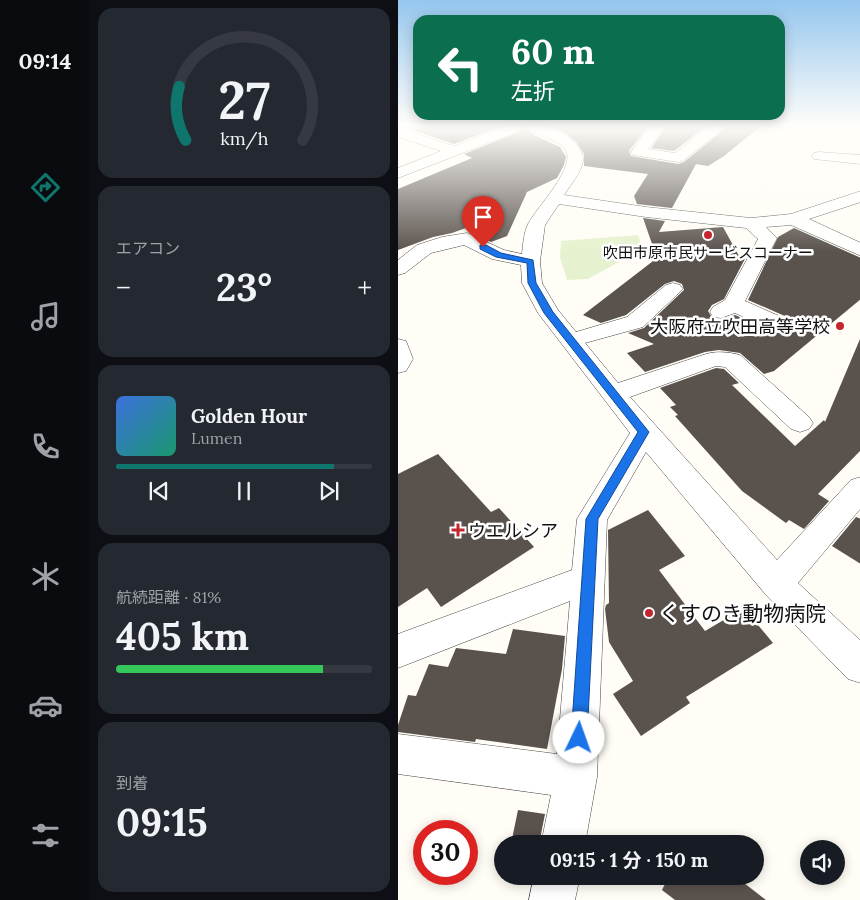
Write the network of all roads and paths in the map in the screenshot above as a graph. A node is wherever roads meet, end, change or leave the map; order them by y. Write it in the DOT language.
graph roads {
  1 [pos="411,168"];
  2 [pos="573,168"];
  3 [pos="398,173"];
  4 [pos="860,196"];
  5 [pos="553,198"];
  6 [pos="793,218"];
  7 [pos="751,223"];
  8 [pos="860,250"];
  9 [pos="530,261"];
  10 [pos="398,270"];
  11 [pos="673,289"];
  12 [pos="778,324"];
  13 [pos="571,340"];
  14 [pos="398,346"];
  15 [pos="398,366"];
  16 [pos="614,395"];
  17 [pos="800,423"];
  18 [pos="644,432"];
  19 [pos="860,488"];
  20 [pos="588,579"];
  21 [pos="778,585"];
  22 [pos="398,651"];
  23 [pos="860,666"];
  24 [pos="398,754"];
  25 [pos="576,777"];
  26 [pos="565,835"];
  27 [pos="555,885"];
  28 [pos="552,900"];
  1 -- 3 [label="street"];
  2 -- 5 [label="street"];
  4 -- 6 [label="street"];
  5 -- 7 [label="street"];
  5 -- 9 [label="street"];
  6 -- 7 [label="street"];
  6 -- 8 [label="street"];
  7 -- 12 [label="street"];
  9 -- 10 [label="street"];
  9 -- 13 [label="street"];
  11 -- 13 [label="street"];
  13 -- 16 [label="street"];
  14 -- 15 [label="street"];
  16 -- 17 [label="street"];
  16 -- 18 [label="street"];
  18 -- 20 [label="street"];
  18 -- 21 [label="street"];
  19 -- 21 [label="street"];
  20 -- 22 [label="street"];
  20 -- 25 [label="street"];
  21 -- 23 [label="street"];
  24 -- 25 [label="street"];
  25 -- 26 [label="street"];
  27 -- 28 [label="street"];
}
